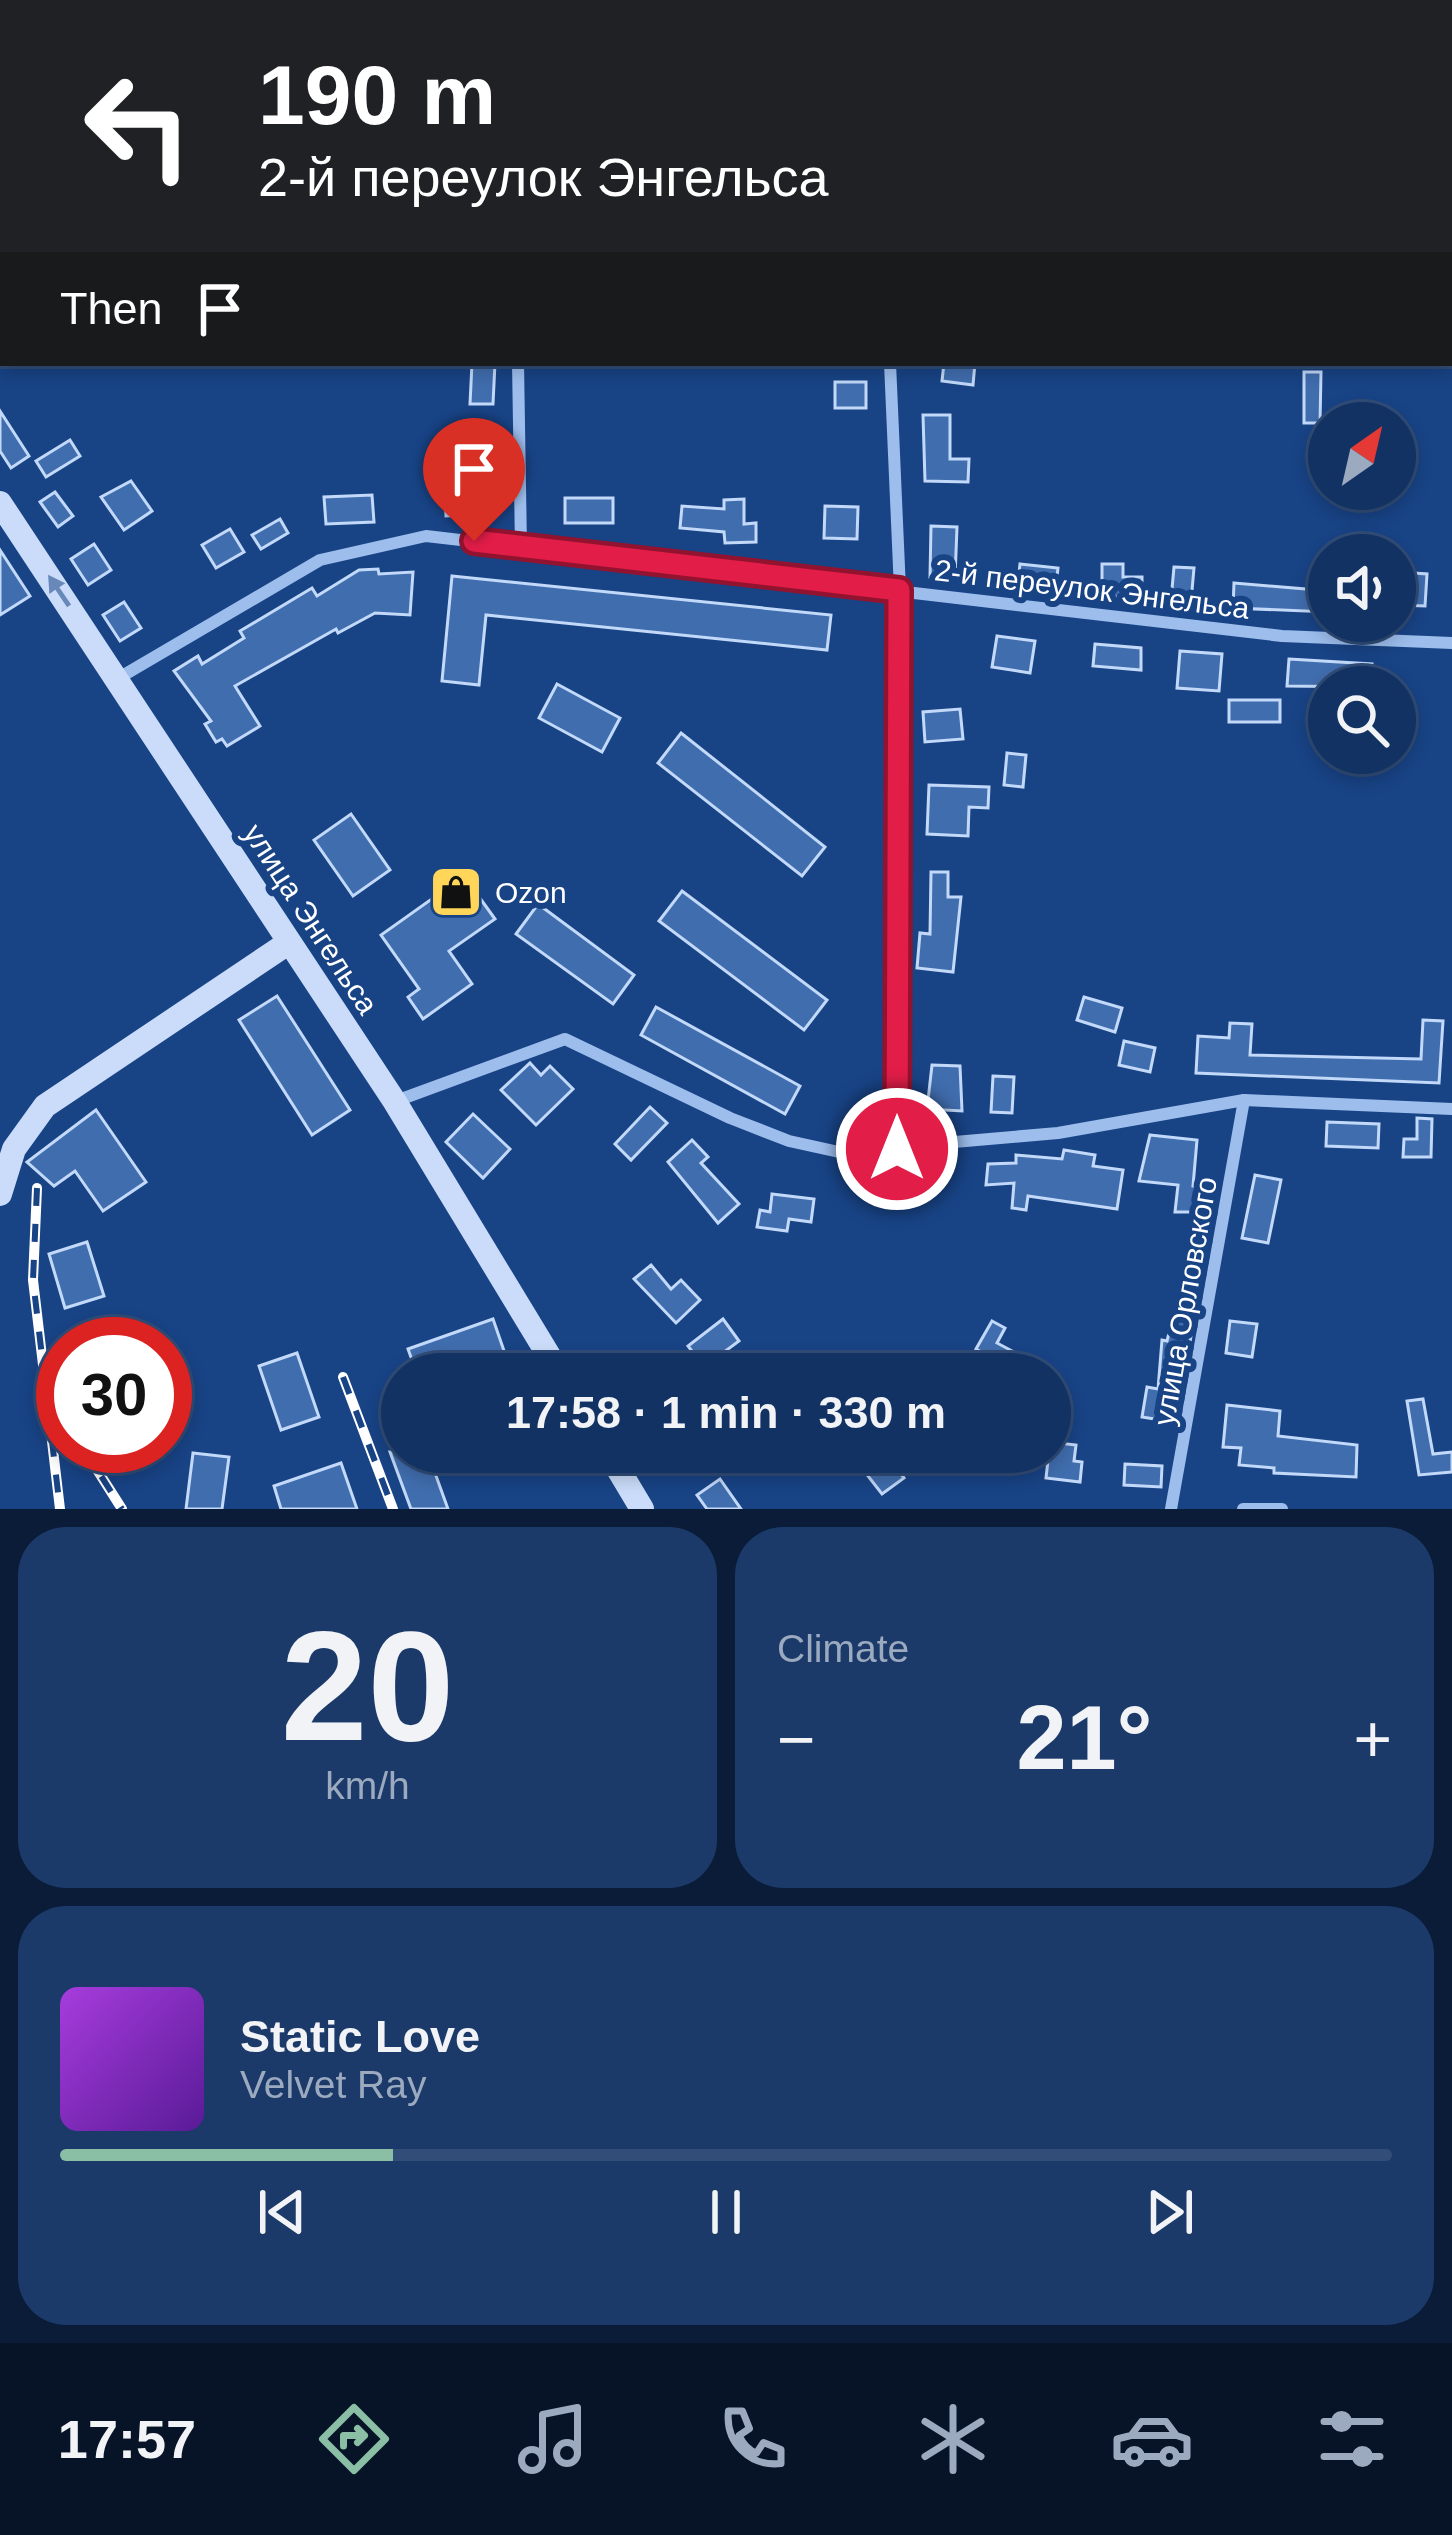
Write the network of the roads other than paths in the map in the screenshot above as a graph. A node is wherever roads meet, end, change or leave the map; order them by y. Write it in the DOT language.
graph roads {
  1 [pos="518,366"];
  2 [pos="890,366"];
  3 [pos="0,503"];
  4 [pos="521,547"];
  5 [pos="899,590"];
  6 [pos="1452,643"];
  7 [pos="117,680"];
  8 [pos="289,943"];
  9 [pos="1244,1100"];
  10 [pos="395,1102"];
  11 [pos="1452,1109"];
  12 [pos="897,1149"];
  13 [pos="0,1194"];
  14 [pos="547,1353"];
  15 [pos="621,1473"];
  16 [pos="642,1509"];
  17 [pos="1171,1509"];
  18 [pos="1243,1509"];
  19 [pos="1282,1509"];
  1 -- 4 [label="street"];
  2 -- 5 [label="street"];
  7 -- 3 [label="street, улица Энгельса, one-way"];
  4 -- 5 [label="street, 2-й переулок Энгельса"];
  4 -- 7 [label="street, 2-й переулок Энгельса"];
  5 -- 6 [label="street, 2-й переулок Энгельса"];
  5 -- 12 [label="street"];
  7 -- 8 [label="street, улица Энгельса"];
  8 -- 10 [label="street, улица Энгельса"];
  8 -- 13 [label="street"];
  9 -- 11 [label="street"];
  9 -- 12 [label="street"];
  9 -- 17 [label="street, улица Орловского"];
  10 -- 12 [label="street"];
  10 -- 14 [label="street, улица Энгельса"];
  15 -- 16 [label="street"];
  18 -- 19 [label="street"];
}
